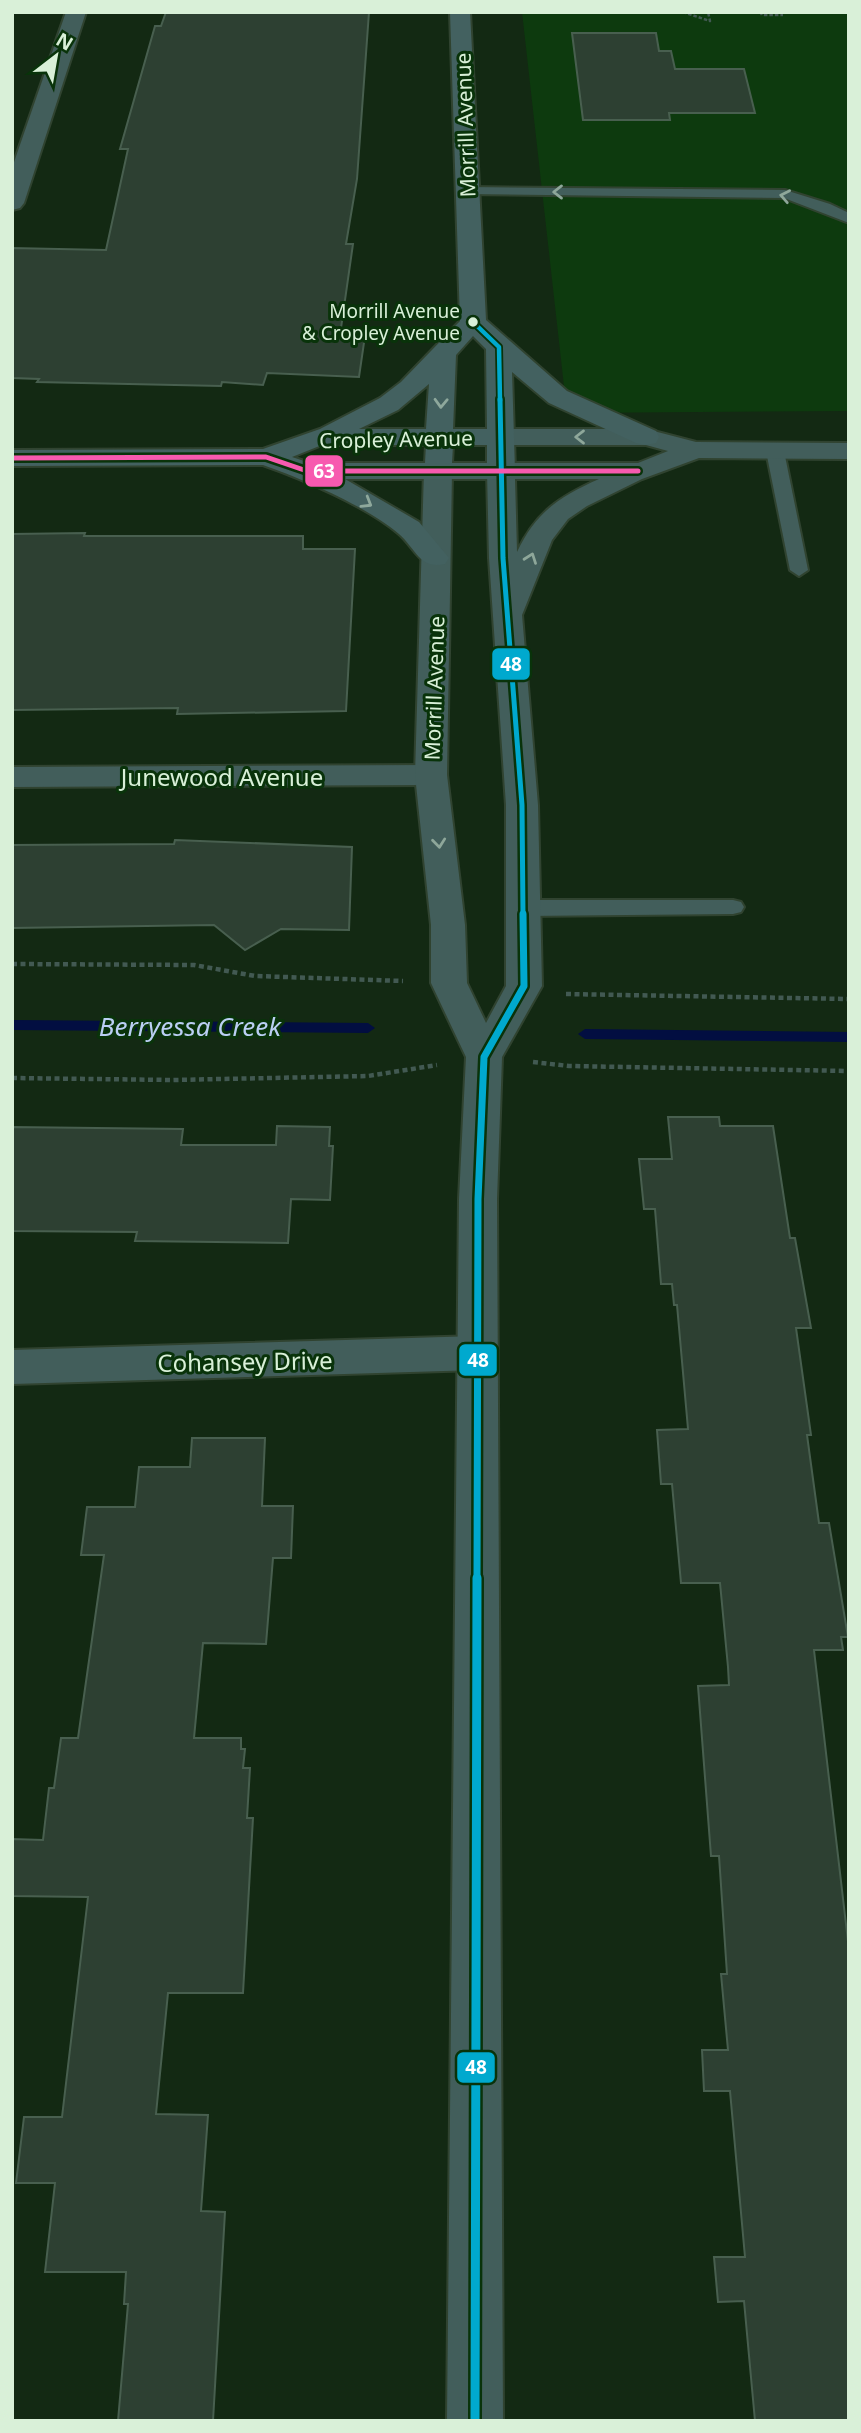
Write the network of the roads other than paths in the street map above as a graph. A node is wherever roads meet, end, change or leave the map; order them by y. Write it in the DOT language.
graph roads {
  1 [pos="75,12"];
  2 [pos="460,12"];
  3 [pos="468,191"];
  4 [pos="12,203"];
  5 [pos="849,219"];
  6 [pos="473,322"];
  7 [pos="499,347"];
  8 [pos="443,354"];
  9 [pos="319,437"];
  10 [pos="440,437"];
  11 [pos="501,437"];
  12 [pos="646,437"];
  13 [pos="695,450"];
  14 [pos="775,451"];
  15 [pos="849,451"];
  16 [pos="266,457"];
  17 [pos="12,458"];
  18 [pos="307,471"];
  19 [pos="439,471"];
  20 [pos="501,471"];
  21 [pos="640,471"];
  22 [pos="435,558"];
  23 [pos="799,570"];
  24 [pos="507,622"];
  25 [pos="432,775"];
  26 [pos="12,777"];
  27 [pos="733,907"];
  28 [pos="523,908"];
  29 [pos="484,1057"];
  30 [pos="477,1353"];
  31 [pos="12,1367"];
  32 [pos="475,2421"];
  1 -- 4 [label="street"];
  2 -- 3 [label="main road, Morrill Avenue"];
  5 -- 3 [label="lane, one-way"];
  3 -- 6 [label="main road, Morrill Avenue"];
  6 -- 7 [label="main road"];
  6 -- 8 [label="main road"];
  7 -- 11 [label="main road"];
  7 -- 12 [label="main road"];
  8 -- 9 [label="main road"];
  8 -- 10 [label="main road, Morrill Avenue, one-way"];
  9 -- 10 [label="main road, Cropley Avenue"];
  9 -- 16 [label="main road, Cropley Avenue"];
  10 -- 11 [label="main road, Cropley Avenue"];
  10 -- 19 [label="main road, Morrill Avenue"];
  12 -- 11 [label="street, Cropley Avenue, one-way"];
  11 -- 20 [label="main road"];
  12 -- 13 [label="street, Cropley Avenue"];
  13 -- 14 [label="street, Cropley Avenue"];
  13 -- 21 [label="street, Cropley Avenue"];
  14 -- 15 [label="street, Cropley Avenue"];
  14 -- 23 [label="lane"];
  16 -- 17 [label="main road, Cropley Avenue"];
  16 -- 18 [label="main road, Cropley Avenue"];
  18 -- 19 [label="main road, Cropley Avenue"];
  18 -- 22 [label="main road, one-way"];
  19 -- 20 [label="main road, Cropley Avenue"];
  19 -- 22 [label="street, Morrill Avenue"];
  20 -- 21 [label="street, Cropley Avenue"];
  20 -- 24 [label="street"];
  24 -- 21 [label="street, one-way"];
  22 -- 25 [label="street, Morrill Avenue"];
  24 -- 28 [label="street"];
  25 -- 26 [label="street, Junewood Avenue"];
  25 -- 29 [label="street, Morrill Avenue, one-way"];
  27 -- 28 [label="lane"];
  28 -- 29 [label="street, Morrill Avenue"];
  29 -- 30 [label="street, Morrill Avenue"];
  30 -- 31 [label="street, Cohansey Drive"];
  30 -- 32 [label="street, Morrill Avenue"];
}
